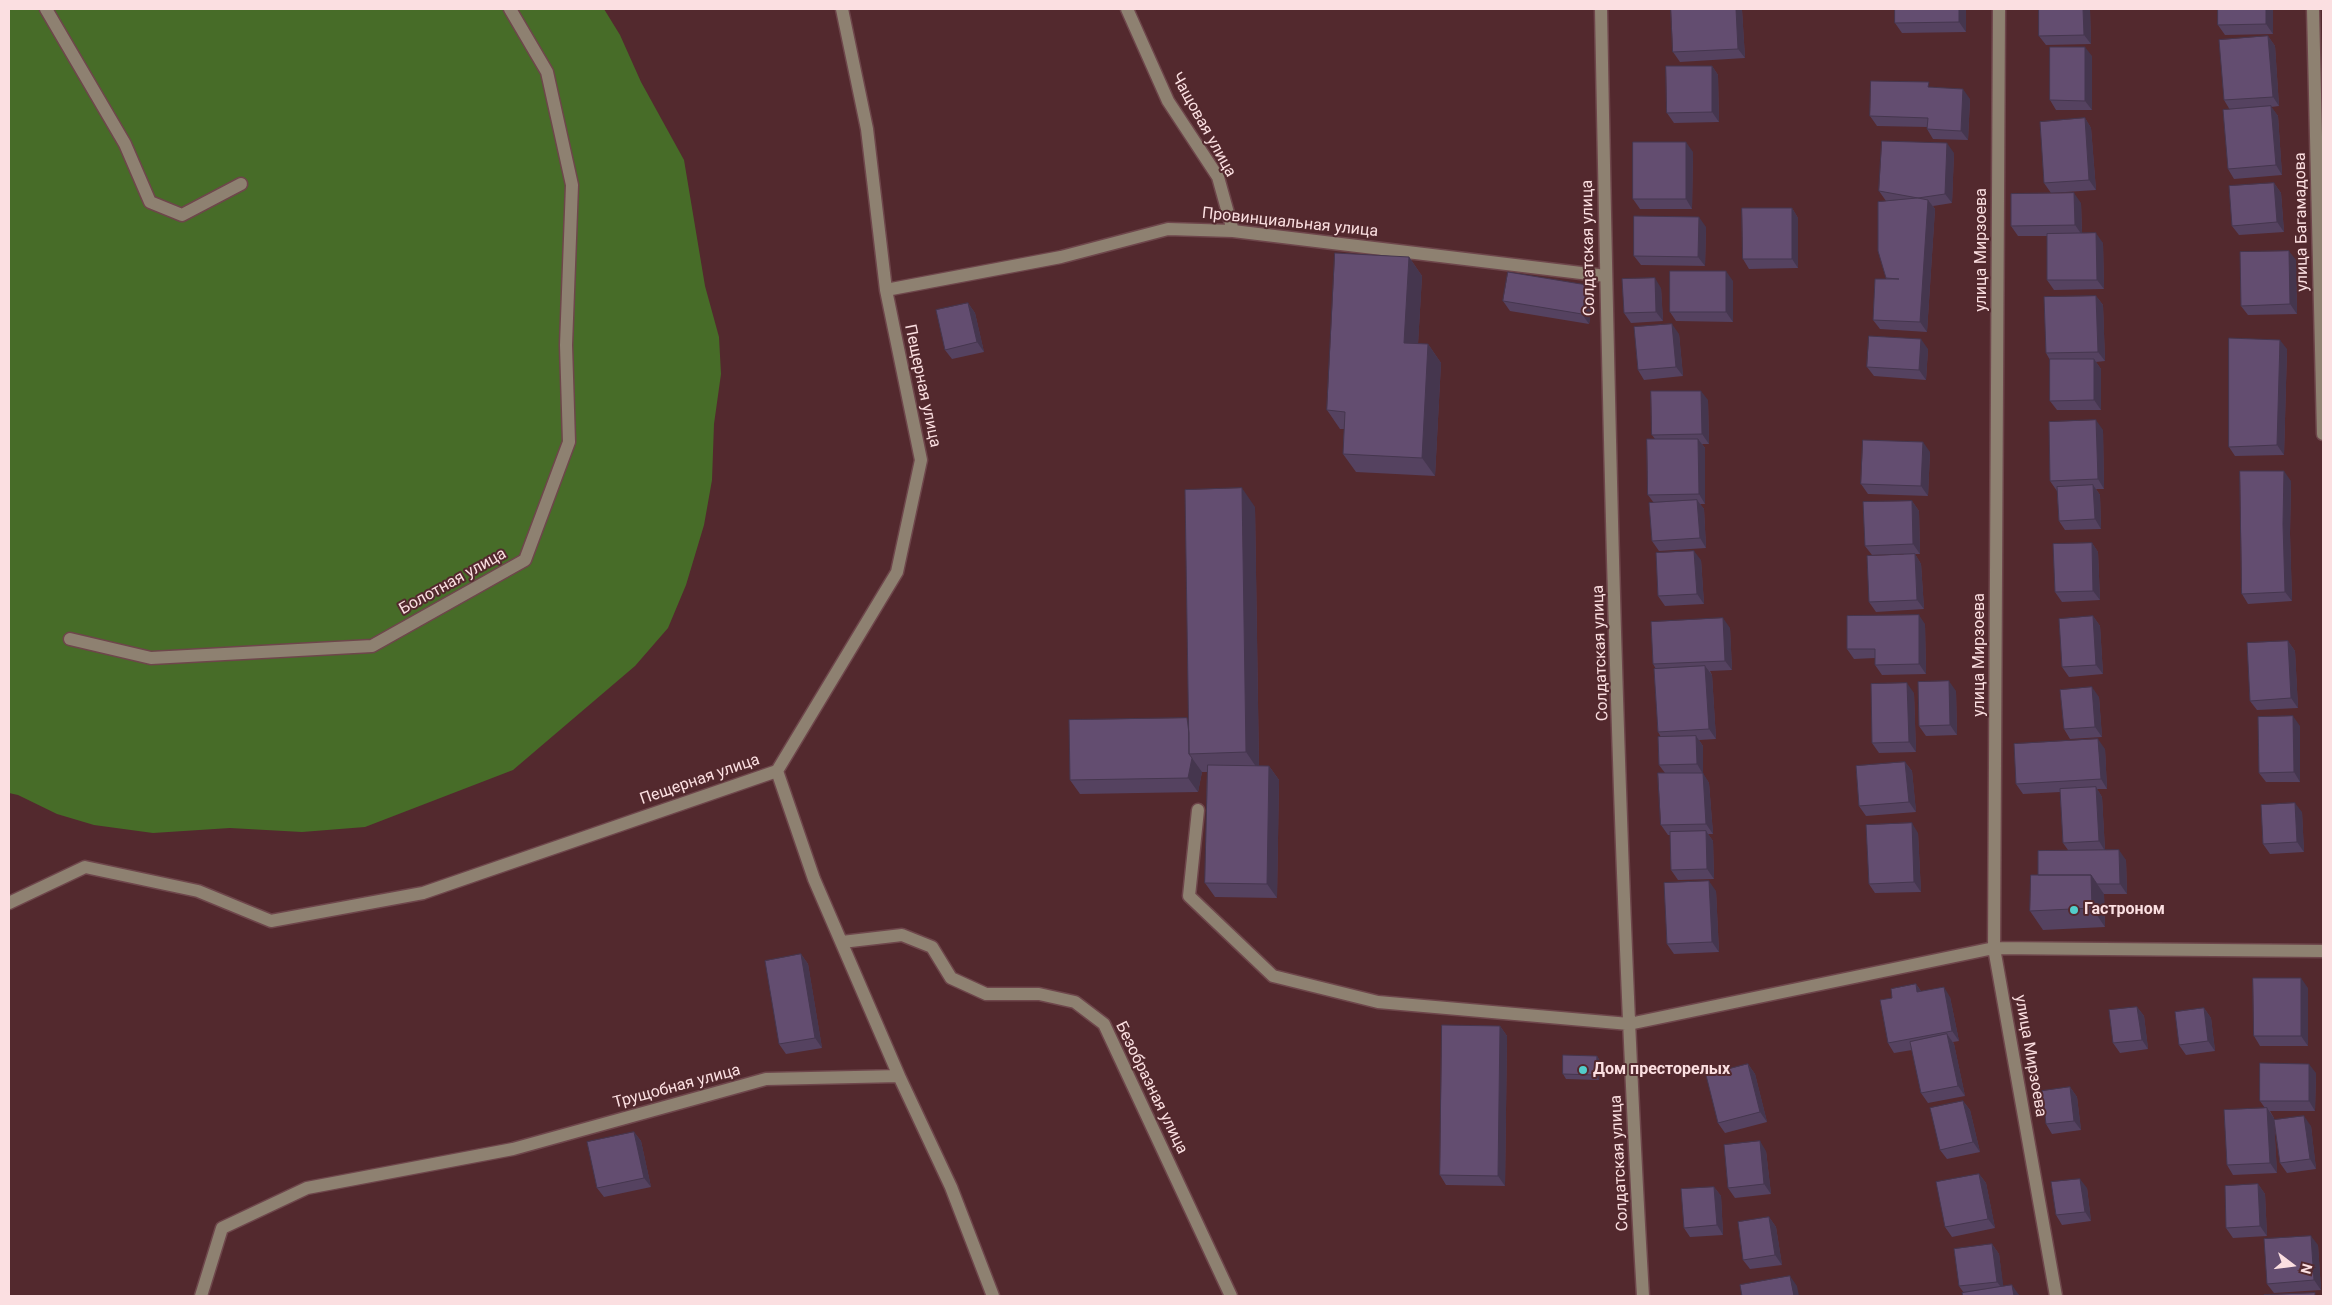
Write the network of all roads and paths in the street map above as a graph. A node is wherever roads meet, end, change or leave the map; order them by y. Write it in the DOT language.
graph roads {
  1 [pos="46,9"];
  2 [pos="510,9"];
  3 [pos="842,9"];
  4 [pos="1127,9"];
  5 [pos="1601,9"];
  6 [pos="1999,9"];
  7 [pos="2313,9"];
  8 [pos="241,184"];
  9 [pos="1233,231"];
  10 [pos="1606,276"];
  11 [pos="886,290"];
  12 [pos="2323,434"];
  13 [pos="70,639"];
  14 [pos="777,771"];
  15 [pos="1198,810"];
  16 [pos="9,903"];
  17 [pos="842,942"];
  18 [pos="1994,948"];
  19 [pos="2323,951"];
  20 [pos="1629,1024"];
  21 [pos="899,1076"];
  22 [pos="201,1296"];
  23 [pos="994,1296"];
  24 [pos="1232,1296"];
  25 [pos="1644,1296"];
  26 [pos="2056,1296"];
  1 -- 8 [label="street"];
  2 -- 13 [label="street, Болотная улица"];
  3 -- 11 [label="street, Пещерная улица"];
  4 -- 9 [label="street, Чащовая улица"];
  5 -- 10 [label="street, Солдатская улица"];
  6 -- 18 [label="street, улица Мирзоева"];
  7 -- 12 [label="street, улица Багамадова"];
  9 -- 10 [label="street, Провинциальная улица"];
  9 -- 11 [label="street, Провинциальная улица"];
  10 -- 20 [label="street, Солдатская улица"];
  11 -- 14 [label="street, Пещерная улица"];
  14 -- 16 [label="street, Пещерная улица"];
  14 -- 17 [label="street"];
  15 -- 20 [label="street"];
  17 -- 21 [label="street"];
  17 -- 24 [label="street, Безобразная улица"];
  18 -- 19 [label="street"];
  18 -- 20 [label="street"];
  18 -- 26 [label="street, улица Мирзоева"];
  20 -- 25 [label="street, Солдатская улица"];
  21 -- 22 [label="street, Трущобная улица"];
  21 -- 23 [label="street"];
}
